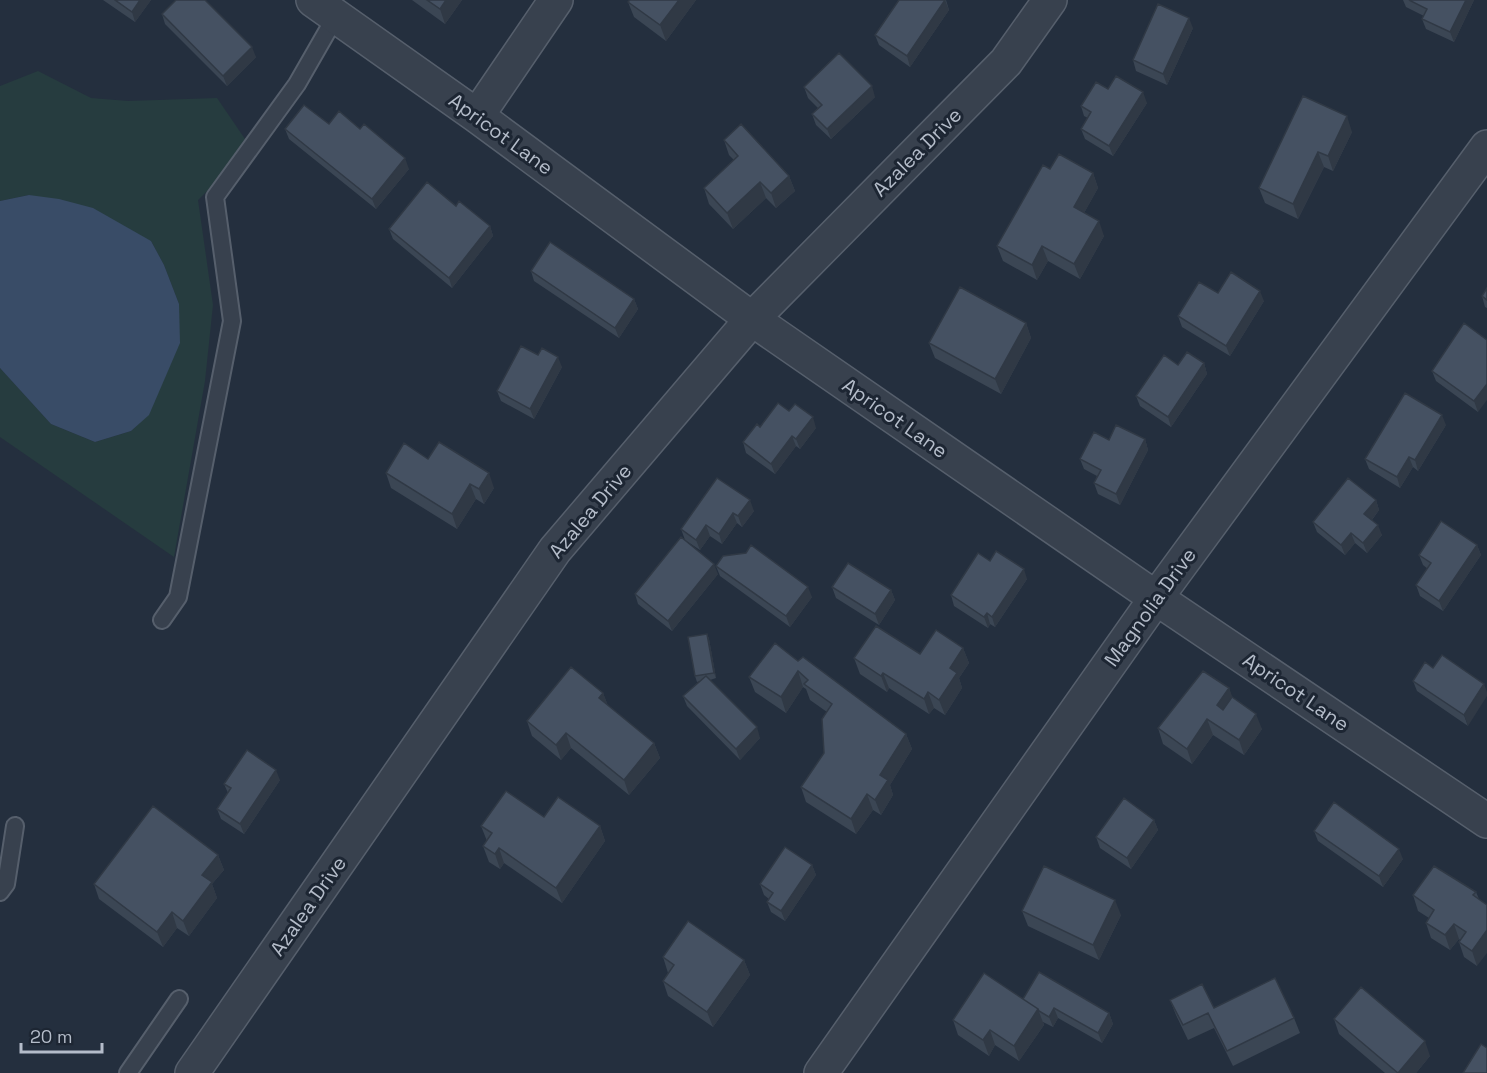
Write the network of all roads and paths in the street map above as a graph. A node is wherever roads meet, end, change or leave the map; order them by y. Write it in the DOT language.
graph roads {
  1 [pos="556,0"];
  2 [pos="1050,0"];
  3 [pos="325,8"];
  4 [pos="477,116"];
  5 [pos="1487,147"];
  6 [pos="752,319"];
  7 [pos="1156,598"];
  8 [pos="162,620"];
  9 [pos="1487,821"];
  10 [pos="15,826"];
  11 [pos="0,892"];
  12 [pos="179,999"];
  13 [pos="128,1073"];
  14 [pos="192,1073"];
  15 [pos="821,1073"];
  1 -- 4 [label="street"];
  2 -- 6 [label="street, Azalea Drive"];
  3 -- 4 [label="street, Apricot Lane"];
  3 -- 8 [label="lane"];
  4 -- 6 [label="street, Apricot Lane"];
  5 -- 7 [label="street, Magnolia Drive"];
  6 -- 7 [label="street, Apricot Lane"];
  6 -- 14 [label="street, Azalea Drive"];
  7 -- 9 [label="street, Apricot Lane"];
  7 -- 15 [label="street, Magnolia Drive"];
  10 -- 11 [label="lane"];
  12 -- 13 [label="lane"];
}
